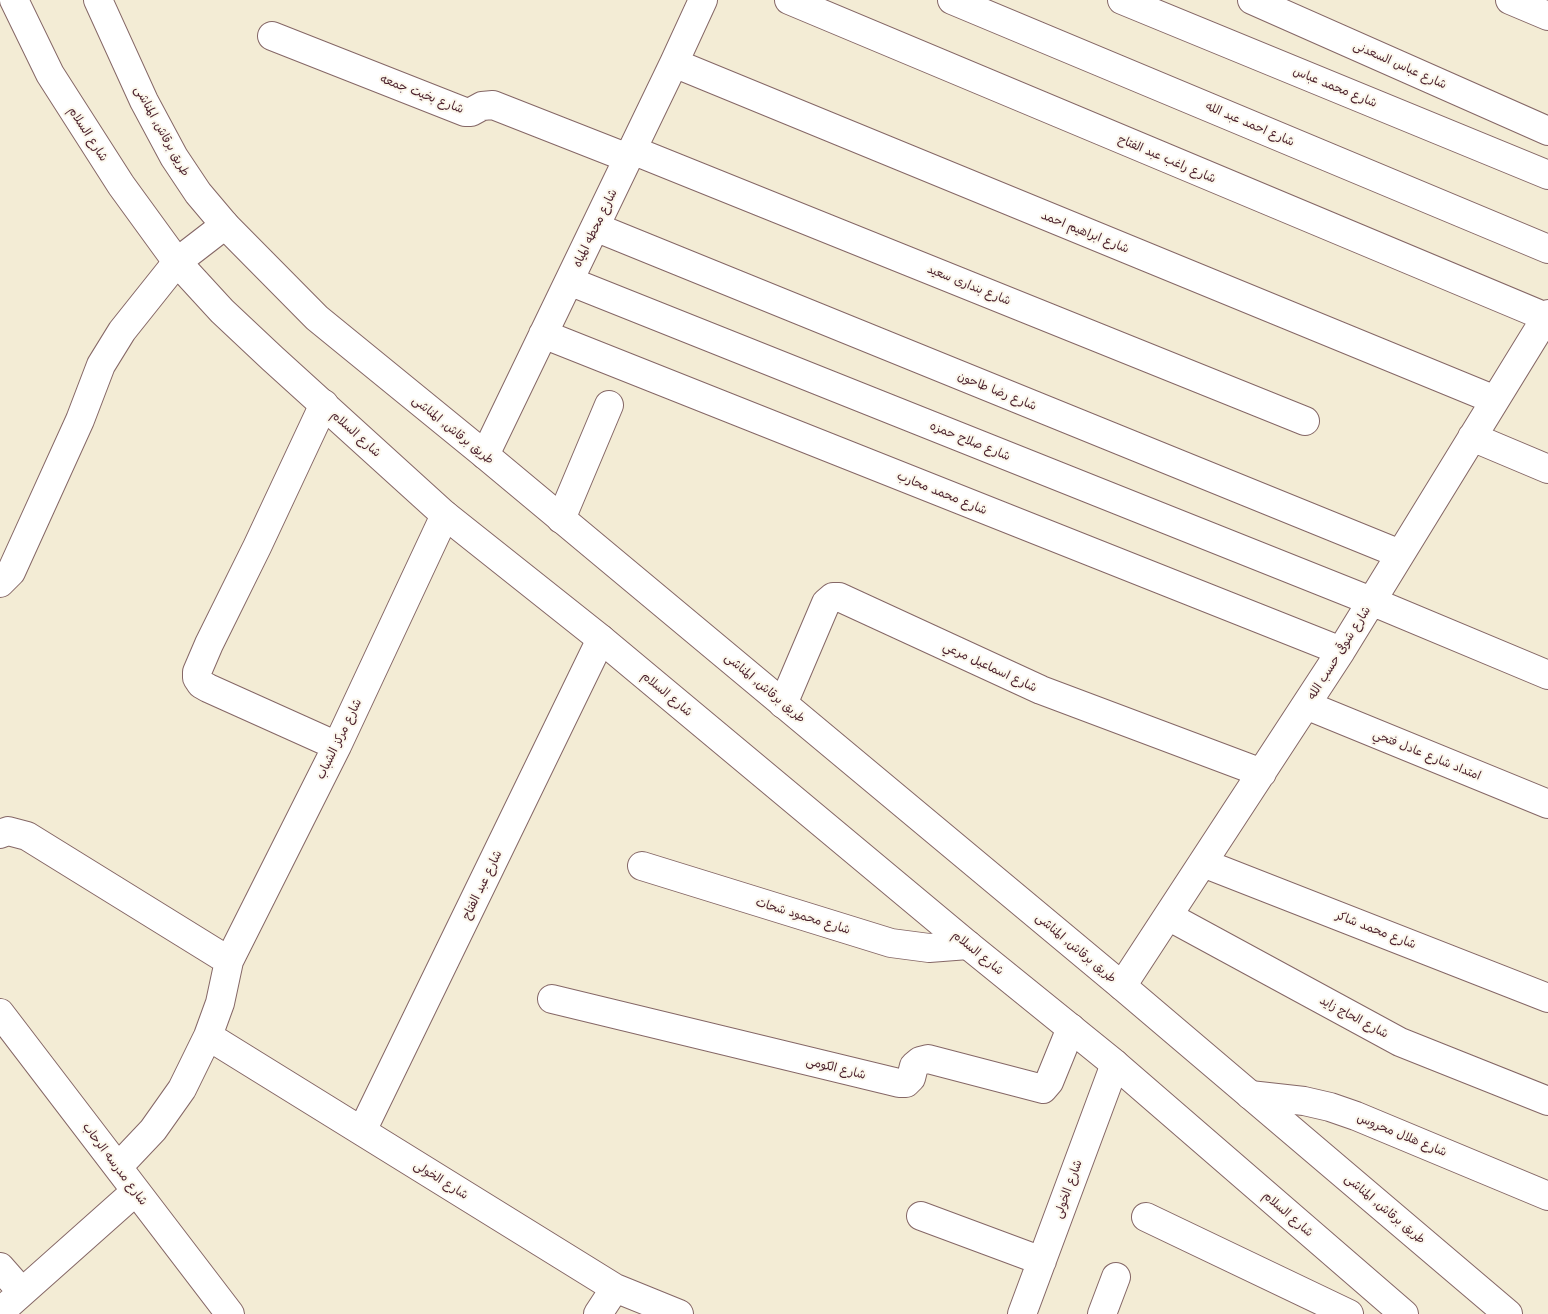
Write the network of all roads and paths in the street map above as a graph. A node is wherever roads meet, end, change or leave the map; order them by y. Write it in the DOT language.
graph roads {
  1 [pos="98,0"];
  2 [pos="703,0"];
  3 [pos="789,0"];
  4 [pos="952,0"];
  5 [pos="1122,0"];
  6 [pos="1252,0"];
  7 [pos="1510,0"];
  8 [pos="11,6"];
  9 [pos="1548,16"];
  10 [pos="272,36"];
  11 [pos="674,63"];
  12 [pos="1548,131"];
  13 [pos="630,154"];
  14 [pos="1548,175"];
  15 [pos="224,225"];
  16 [pos="595,227"];
  17 [pos="1548,248"];
  18 [pos="177,262"];
  19 [pos="569,281"];
  20 [pos="1547,316"];
  21 [pos="543,334"];
  22 [pos="1495,400"];
  23 [pos="324,404"];
  24 [pos="609,405"];
  25 [pos="1305,421"];
  26 [pos="1472,437"];
  27 [pos="485,455"];
  28 [pos="1548,469"];
  29 [pos="445,515"];
  30 [pos="561,519"];
  31 [pos="1400,554"];
  32 [pos="0,583"];
  33 [pos="1371,601"];
  34 [pos="601,639"];
  35 [pos="1341,651"];
  36 [pos="1548,675"];
  37 [pos="783,704"];
  38 [pos="1306,705"];
  39 [pos="337,746"];
  40 [pos="1262,773"];
  41 [pos="1548,804"];
  42 [pos="0,834"];
  43 [pos="1203,863"];
  44 [pos="642,866"];
  45 [pos="1168,916"];
  46 [pos="968,945"];
  47 [pos="229,961"];
  48 [pos="1122,986"];
  49 [pos="1548,998"];
  50 [pos="552,999"];
  51 [pos="0,1014"];
  52 [pos="1071,1028"];
  53 [pos="208,1036"];
  54 [pos="1115,1064"];
  55 [pos="1250,1095"];
  56 [pos="1548,1101"];
  57 [pos="362,1131"];
  58 [pos="118,1167"];
  59 [pos="136,1191"];
  60 [pos="1548,1196"];
  61 [pos="921,1216"];
  62 [pos="1146,1217"];
  63 [pos="1042,1261"];
  64 [pos="0,1267"];
  65 [pos="1116,1277"];
  66 [pos="615,1288"];
  67 [pos="22,1292"];
  68 [pos="0,1312"];
  69 [pos="230,1314"];
  70 [pos="598,1314"];
  71 [pos="679,1314"];
  72 [pos="1022,1314"];
  73 [pos="1102,1314"];
  74 [pos="1349,1314"];
  75 [pos="1404,1314"];
  76 [pos="1508,1314"];
  1 -- 15 [label="street, طريق برقاش, المناشى"];
  2 -- 11 [label="street, شارع محطه المياه"];
  3 -- 20 [label="street, شارع راغب عبد الفتاح"];
  4 -- 17 [label="street, شارع احمد عبد الله"];
  5 -- 14 [label="street, شارع محمد عباس"];
  6 -- 12 [label="street, شارع عباس السعدنى"];
  7 -- 9 [label="street"];
  8 -- 18 [label="street, شارع السلام"];
  10 -- 13 [label="street, شارع بخيت جمعه"];
  11 -- 13 [label="street, شارع محطه المياه"];
  11 -- 22 [label="street, شارع ابراهيم احمد"];
  13 -- 16 [label="street, شارع محطه المياه"];
  13 -- 25 [label="street, شارع بندارى سعيد"];
  15 -- 18 [label="street"];
  15 -- 27 [label="street, طريق برقاش, المناشى"];
  16 -- 19 [label="street, شارع محطه المياه"];
  16 -- 31 [label="street, شارع رضا طاحون"];
  18 -- 23 [label="street, شارع السلام"];
  18 -- 32 [label="street"];
  19 -- 21 [label="street, شارع محطه المياه"];
  19 -- 33 [label="street, شارع صلاح حمزه"];
  20 -- 22 [label="street, شارع شوقى حسب الله"];
  21 -- 27 [label="street, شارع محطه المياه"];
  21 -- 35 [label="street, شارع محمد محارب"];
  22 -- 26 [label="street, شارع شوقى حسب الله"];
  23 -- 29 [label="street, شارع السلام"];
  23 -- 39 [label="street"];
  24 -- 30 [label="street"];
  26 -- 28 [label="street"];
  26 -- 31 [label="street, شارع شوقى حسب الله"];
  27 -- 30 [label="street, طريق برقاش, المناشى"];
  29 -- 34 [label="street, شارع السلام"];
  29 -- 39 [label="street, شارع مركز الشباب"];
  30 -- 37 [label="street, طريق برقاش, المناشى"];
  31 -- 33 [label="street, شارع شوقى حسب الله"];
  33 -- 35 [label="street, شارع شوقى حسب الله"];
  33 -- 36 [label="street, شارع صلاح حمزه"];
  34 -- 46 [label="street, شارع السلام"];
  34 -- 57 [label="street, شارع عبد الفتاح"];
  35 -- 38 [label="street, شارع شوقى حسب الله"];
  37 -- 40 [label="street, شارع اسماعيل مرعي"];
  37 -- 48 [label="street, طريق برقاش, المناشى"];
  38 -- 40 [label="street, شارع شوقى حسب الله"];
  38 -- 41 [label="street, امتداد شارع عادل فتحي"];
  39 -- 47 [label="street, شارع مركز الشباب"];
  40 -- 43 [label="street, شارع شوقى حسب الله"];
  42 -- 47 [label="street"];
  43 -- 45 [label="street, شارع شوقى حسب الله"];
  43 -- 49 [label="street, شارع محمد شاكر"];
  44 -- 46 [label="street, شارع محمود شحات"];
  45 -- 48 [label="street, شارع شوقى حسب الله"];
  45 -- 56 [label="street, شارع الحاج زايد"];
  46 -- 52 [label="street, شارع السلام"];
  47 -- 53 [label="street, شارع مركز الشباب"];
  48 -- 55 [label="street, طريق برقاش, المناشى"];
  50 -- 52 [label="street, شارع الكومى"];
  51 -- 58 [label="street, شارع مدرسه الرحاب"];
  52 -- 54 [label="street, شارع السلام"];
  53 -- 57 [label="street, شارع الخولى"];
  53 -- 58 [label="street, شارع مركز الشباب"];
  54 -- 63 [label="street, شارع الخولى"];
  54 -- 75 [label="street, شارع السلام"];
  55 -- 60 [label="street, شارع هلال محروس"];
  55 -- 76 [label="street, طريق برقاش, المناشى"];
  57 -- 66 [label="street, شارع الخولى"];
  58 -- 59 [label="street, شارع مدرسه الرحاب"];
  59 -- 67 [label="street"];
  59 -- 69 [label="street, شارع مدرسه الرحاب"];
  61 -- 63 [label="street"];
  62 -- 74 [label="street"];
  63 -- 72 [label="street, شارع الخولى"];
  64 -- 67 [label="street"];
  65 -- 73 [label="street"];
  66 -- 70 [label="street"];
  66 -- 71 [label="street, شارع الخولى"];
  67 -- 68 [label="street"];
}
